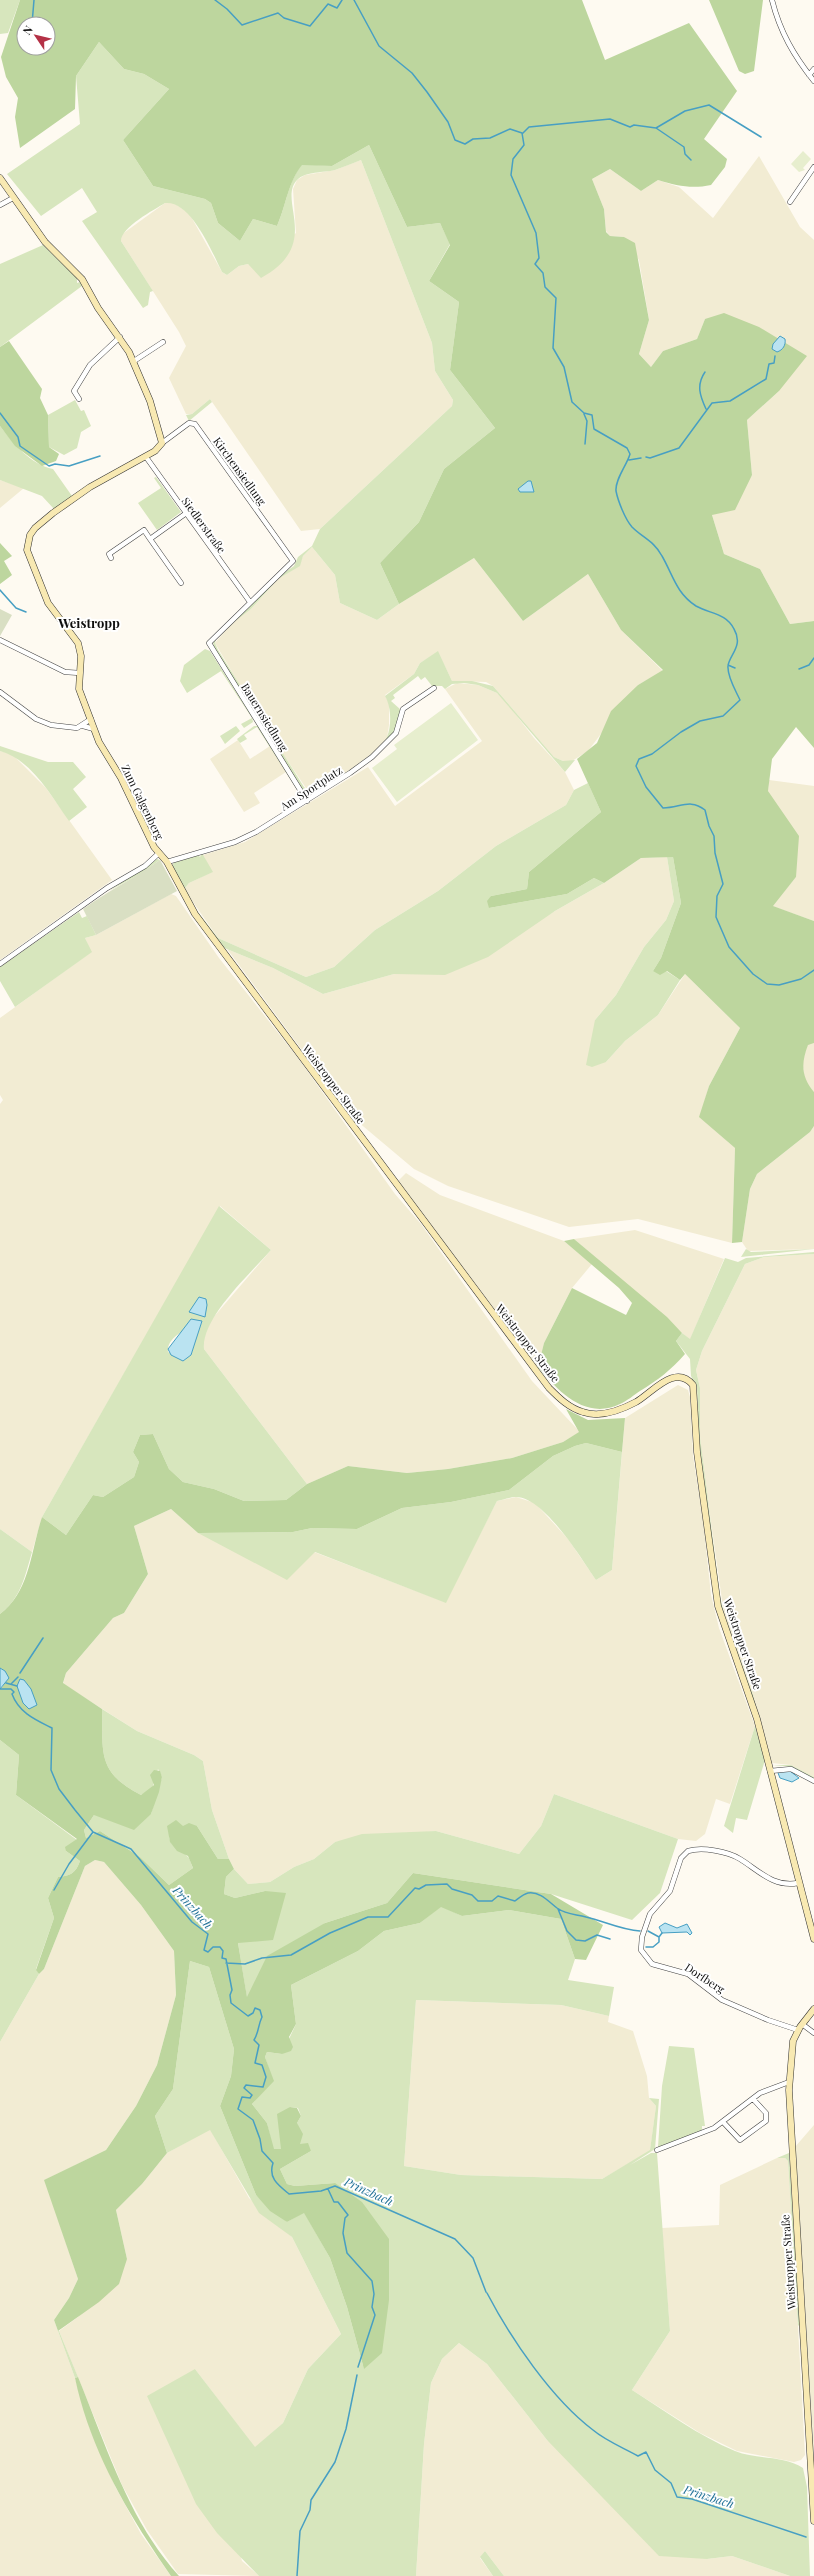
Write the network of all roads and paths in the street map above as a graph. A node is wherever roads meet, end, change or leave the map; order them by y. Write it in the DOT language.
graph roads {
  1 [pos="772,0"];
  2 [pos="814,69"];
  3 [pos="809,75"];
  4 [pos="814,81"];
  5 [pos="814,167"];
  6 [pos="0,178"];
  7 [pos="13,198"];
  8 [pos="790,202"];
  9 [pos="0,205"];
  10 [pos="120,337"];
  11 [pos="163,342"];
  12 [pos="134,361"];
  13 [pos="78,399"];
  14 [pos="162,443"];
  15 [pos="146,457"];
  16 [pos="185,514"];
  17 [pos="150,539"];
  18 [pos="111,558"];
  19 [pos="181,583"];
  20 [pos="250,602"];
  21 [pos="0,640"];
  22 [pos="80,673"];
  23 [pos="434,688"];
  24 [pos="0,692"];
  25 [pos="91,719"];
  26 [pos="83,726"];
  27 [pos="94,728"];
  28 [pos="307,801"];
  29 [pos="158,854"];
  30 [pos="167,862"];
  31 [pos="195,914"];
  32 [pos="0,964"];
  33 [pos="770,1771"];
  34 [pos="814,1782"];
  35 [pos="798,1883"];
  36 [pos="814,1939"];
  37 [pos="814,2009"];
  38 [pos="800,2027"];
  39 [pos="814,2033"];
  40 [pos="789,2082"];
  41 [pos="753,2099"];
  42 [pos="724,2123"];
  43 [pos="657,2150"];
  44 [pos="814,2521"];
  1 -- 3 [label="street"];
  2 -- 3 [label="street"];
  3 -- 4 [label="street"];
  5 -- 8 [label="street"];
  6 -- 7 [label="street"];
  7 -- 9 [label="street"];
  7 -- 10 [label="street"];
  10 -- 12 [label="street"];
  10 -- 13 [label="street"];
  11 -- 12 [label="street"];
  12 -- 14 [label="street"];
  14 -- 15 [label="street"];
  14 -- 20 [label="street, Kirchensiedlung"];
  15 -- 16 [label="street, Siedlerstraße"];
  15 -- 22 [label="street"];
  16 -- 17 [label="street"];
  16 -- 20 [label="street, Siedlerstraße"];
  17 -- 18 [label="street"];
  17 -- 19 [label="street"];
  20 -- 28 [label="street, Bauernsiedlung"];
  21 -- 22 [label="street"];
  22 -- 25 [label="street, Zum Galgenberg"];
  23 -- 28 [label="street, Am Sportplatz"];
  24 -- 26 [label="street"];
  25 -- 26 [label="street"];
  25 -- 27 [label="street, Zum Galgenberg"];
  26 -- 27 [label="street"];
  27 -- 29 [label="street, Zum Galgenberg"];
  28 -- 30 [label="street, Am Sportplatz"];
  29 -- 30 [label="street, Zum Galgenberg"];
  29 -- 32 [label="street"];
  30 -- 31 [label="street, Zum Galgenberg"];
  31 -- 33 [label="street, Weistropper Straße"];
  33 -- 34 [label="street"];
  33 -- 35 [label="street, Weistropper Straße"];
  35 -- 36 [label="street, Weistropper Straße"];
  35 -- 38 [label="street, Dorfberg"];
  37 -- 38 [label="street, Weistropper Straße"];
  38 -- 39 [label="street, Dorfberg"];
  38 -- 40 [label="street, Weistropper Straße"];
  40 -- 41 [label="street"];
  40 -- 44 [label="street, Weistropper Straße"];
  41 -- 42 [label="street"];
  41 -- 42 [label="street"];
  42 -- 43 [label="street"];
}
